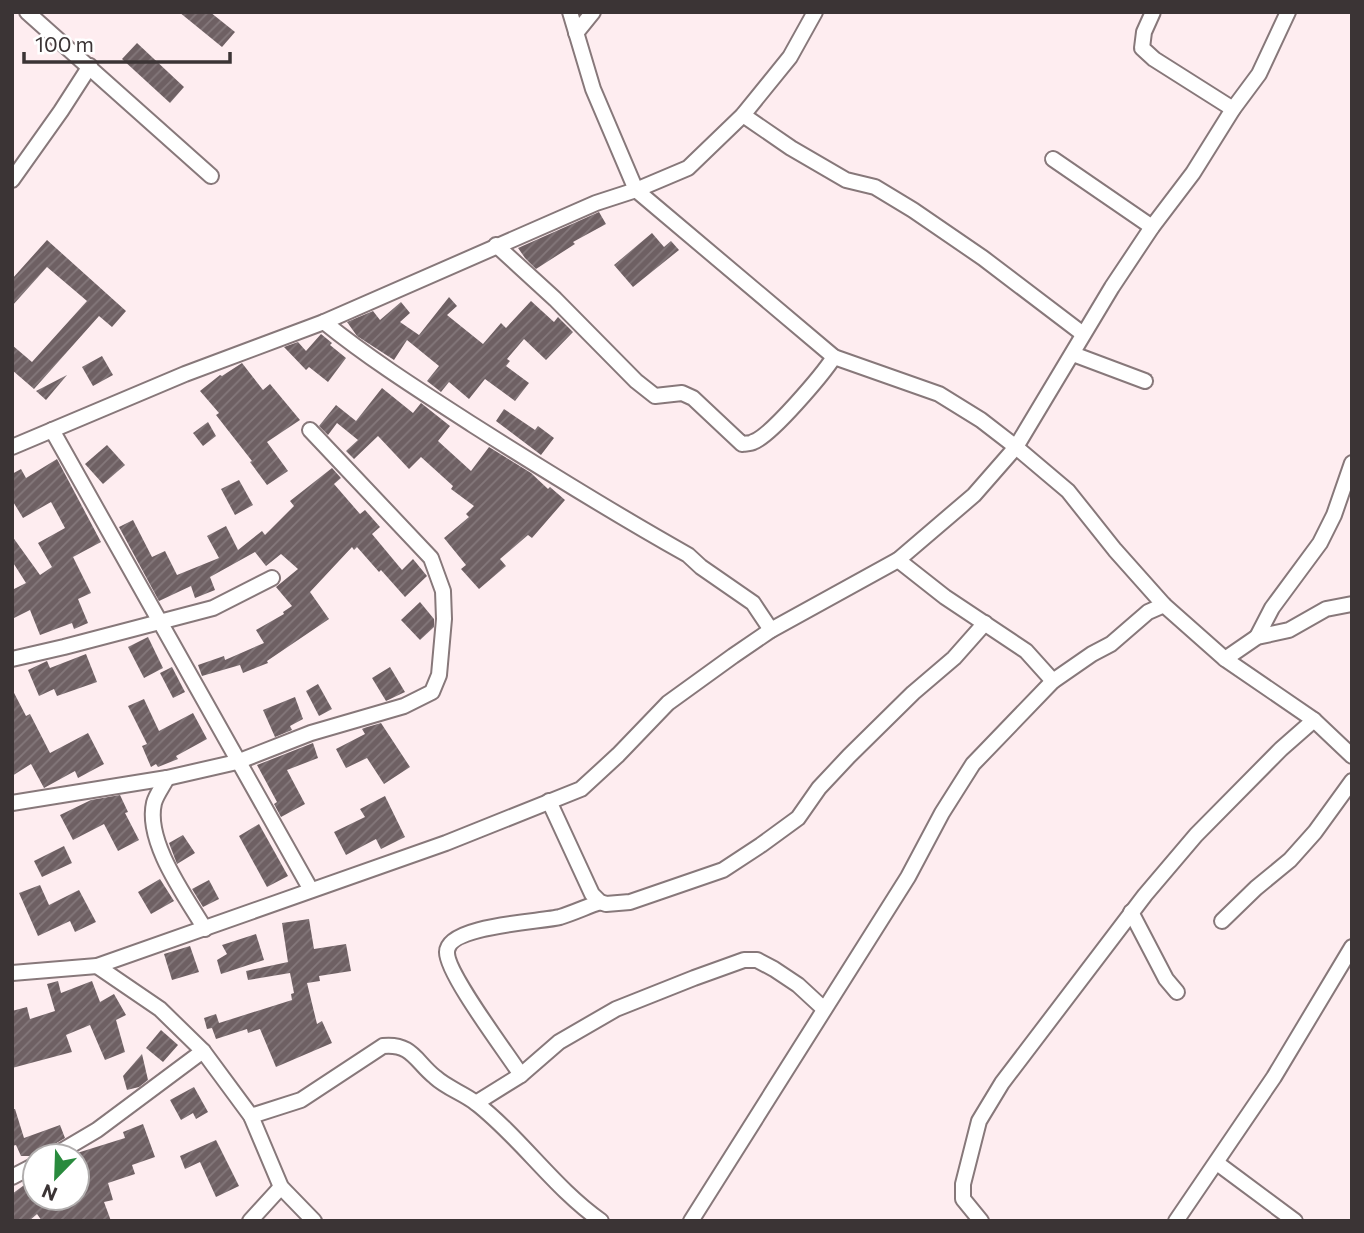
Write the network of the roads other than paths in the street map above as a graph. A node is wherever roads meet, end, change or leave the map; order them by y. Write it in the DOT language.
graph roads {
  1 [pos="27,12"];
  2 [pos="570,12"];
  3 [pos="593,12"];
  4 [pos="815,12"];
  5 [pos="1153,12"];
  6 [pos="1288,12"];
  7 [pos="576,33"];
  8 [pos="90,66"];
  9 [pos="1233,109"];
  10 [pos="743,115"];
  11 [pos="1053,159"];
  12 [pos="211,176"];
  13 [pos="12,180"];
  14 [pos="636,190"];
  15 [pos="1152,227"];
  16 [pos="496,245"];
  17 [pos="324,322"];
  18 [pos="1083,334"];
  19 [pos="1073,354"];
  20 [pos="834,357"];
  21 [pos="1144,381"];
  22 [pos="52,430"];
  23 [pos="310,430"];
  24 [pos="12,447"];
  25 [pos="1016,447"];
  26 [pos="1352,463"];
  27 [pos="898,560"];
  28 [pos="272,578"];
  29 [pos="1352,604"];
  30 [pos="1164,605"];
  31 [pos="159,621"];
  32 [pos="985,623"];
  33 [pos="771,630"];
  34 [pos="1257,637"];
  35 [pos="12,659"];
  36 [pos="1226,659"];
  37 [pos="1053,681"];
  38 [pos="1314,720"];
  39 [pos="1352,756"];
  40 [pos="237,762"];
  41 [pos="167,778"];
  42 [pos="1352,781"];
  43 [pos="549,801"];
  44 [pos="12,803"];
  45 [pos="311,890"];
  46 [pos="600,902"];
  47 [pos="1131,912"];
  48 [pos="1222,921"];
  49 [pos="205,929"];
  50 [pos="1352,947"];
  51 [pos="97,966"];
  52 [pos="12,972"];
  53 [pos="1177,992"];
  54 [pos="824,1009"];
  55 [pos="204,1051"];
  56 [pos="521,1075"];
  57 [pos="476,1103"];
  58 [pos="251,1116"];
  59 [pos="77,1142"];
  60 [pos="1217,1163"];
  61 [pos="281,1187"];
  62 [pos="250,1221"];
  63 [pos="314,1221"];
  64 [pos="601,1221"];
  65 [pos="691,1221"];
  66 [pos="981,1221"];
  67 [pos="1176,1221"];
  68 [pos="1295,1221"];
  1 -- 8 [label="street"];
  2 -- 7 [label="street"];
  3 -- 7 [label="street"];
  4 -- 10 [label="street"];
  5 -- 9 [label="street"];
  6 -- 9 [label="street"];
  7 -- 14 [label="street"];
  8 -- 12 [label="street"];
  8 -- 13 [label="street"];
  9 -- 15 [label="street"];
  10 -- 14 [label="street"];
  10 -- 18 [label="street"];
  11 -- 15 [label="street"];
  14 -- 16 [label="street"];
  14 -- 20 [label="street"];
  15 -- 18 [label="street"];
  16 -- 17 [label="street"];
  16 -- 20 [label="street"];
  17 -- 22 [label="street"];
  17 -- 33 [label="street"];
  18 -- 19 [label="street"];
  19 -- 21 [label="street"];
  19 -- 25 [label="street"];
  20 -- 25 [label="street"];
  22 -- 24 [label="street"];
  22 -- 31 [label="street"];
  23 -- 40 [label="street"];
  25 -- 27 [label="street"];
  25 -- 30 [label="street"];
  26 -- 34 [label="street"];
  27 -- 32 [label="street"];
  27 -- 33 [label="street"];
  28 -- 31 [label="street"];
  29 -- 34 [label="street"];
  30 -- 36 [label="street"];
  30 -- 37 [label="street"];
  31 -- 35 [label="street"];
  31 -- 40 [label="street"];
  32 -- 37 [label="street"];
  32 -- 46 [label="street"];
  33 -- 43 [label="street"];
  34 -- 36 [label="street"];
  36 -- 38 [label="street"];
  37 -- 54 [label="street"];
  38 -- 39 [label="street"];
  38 -- 47 [label="street"];
  40 -- 41 [label="street"];
  40 -- 45 [label="street"];
  41 -- 44 [label="street"];
  41 -- 49 [label="street"];
  42 -- 48 [label="street"];
  43 -- 45 [label="street"];
  43 -- 46 [label="street"];
  45 -- 49 [label="street"];
  46 -- 56 [label="street"];
  47 -- 53 [label="street"];
  47 -- 66 [label="street"];
  49 -- 51 [label="street"];
  50 -- 60 [label="street"];
  51 -- 52 [label="street"];
  51 -- 55 [label="street"];
  54 -- 56 [label="street"];
  54 -- 65 [label="street"];
  55 -- 58 [label="street"];
  55 -- 59 [label="street"];
  56 -- 57 [label="street"];
  57 -- 58 [label="street"];
  57 -- 64 [label="street"];
  58 -- 61 [label="street"];
  60 -- 67 [label="street"];
  60 -- 68 [label="street"];
  61 -- 62 [label="street"];
  61 -- 63 [label="street"];
}
